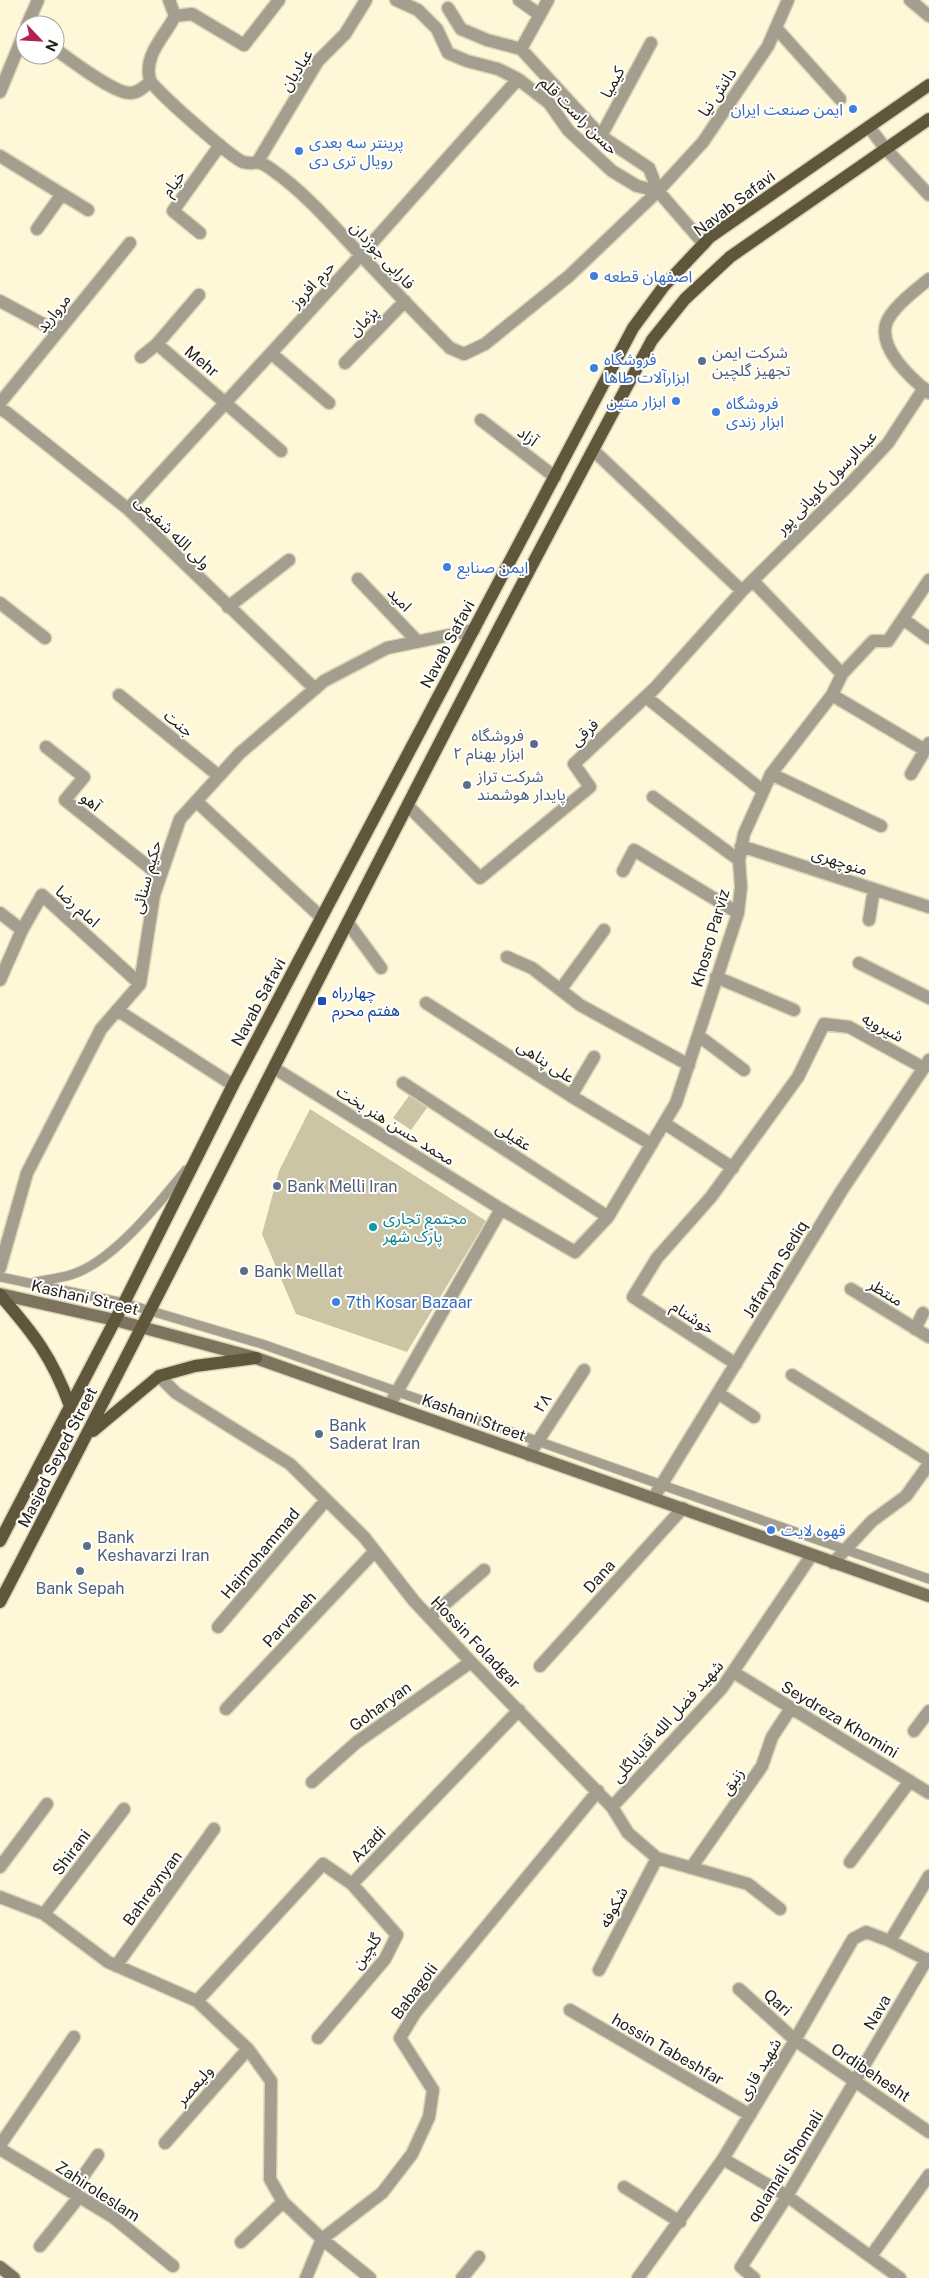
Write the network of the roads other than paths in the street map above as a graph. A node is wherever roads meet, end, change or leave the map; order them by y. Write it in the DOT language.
graph roads {
  1 [pos="38,0"];
  2 [pos="169,0"];
  3 [pos="279,0"];
  4 [pos="366,0"];
  5 [pos="396,0"];
  6 [pos="519,0"];
  7 [pos="548,0"];
  8 [pos="788,0"];
  9 [pos="910,0"];
  10 [pos="448,8"];
  11 [pos="31,15"];
  12 [pos="540,15"];
  13 [pos="175,16"];
  14 [pos="929,16"];
  15 [pos="776,28"];
  16 [pos="651,44"];
  17 [pos="520,49"];
  18 [pos="15,55"];
  19 [pos="65,56"];
  20 [pos="518,79"];
  21 [pos="150,82"];
  22 [pos="929,85"];
  23 [pos="0,92"];
  24 [pos="840,99"];
  25 [pos="929,119"];
  26 [pos="869,127"];
  27 [pos="601,136"];
  28 [pos="220,145"];
  29 [pos="885,148"];
  30 [pos="0,156"];
  31 [pos="258,161"];
  32 [pos="658,191"];
  33 [pos="62,194"];
  34 [pos="929,195"];
  35 [pos="88,210"];
  36 [pos="37,228"];
  37 [pos="200,233"];
  38 [pos="130,243"];
  39 [pos="704,244"];
  40 [pos="361,255"];
  41 [pos="929,279"];
  42 [pos="199,295"];
  43 [pos="0,301"];
  44 [pos="405,301"];
  45 [pos="58,332"];
  46 [pos="157,344"];
  47 [pos="271,353"];
  48 [pos="141,358"];
  49 [pos="345,363"];
  50 [pos="926,390"];
  51 [pos="226,402"];
  52 [pos="0,403"];
  53 [pos="329,403"];
  54 [pos="0,409"];
  55 [pos="481,420"];
  56 [pos="593,450"];
  57 [pos="280,451"];
  58 [pos="555,477"];
  59 [pos="128,509"];
  60 [pos="289,560"];
  61 [pos="358,579"];
  62 [pos="753,580"];
  63 [pos="929,580"];
  64 [pos="742,591"];
  65 [pos="0,603"];
  66 [pos="228,607"];
  67 [pos="903,619"];
  68 [pos="474,630"];
  69 [pos="45,638"];
  70 [pos="929,638"];
  71 [pos="418,642"];
  72 [pos="842,674"];
  73 [pos="315,689"];
  74 [pos="119,695"];
  75 [pos="832,696"];
  76 [pos="646,697"];
  77 [pos="927,746"];
  78 [pos="46,747"];
  79 [pos="771,774"];
  80 [pos="911,774"];
  81 [pos="219,776"];
  82 [pos="763,791"];
  83 [pos="653,797"];
  84 [pos="196,801"];
  85 [pos="408,806"];
  86 [pos="880,826"];
  87 [pos="741,846"];
  88 [pos="739,860"];
  89 [pos="623,871"];
  90 [pos="160,876"];
  91 [pos="874,889"];
  92 [pos="929,907"];
  93 [pos="0,913"];
  94 [pos="738,913"];
  95 [pos="321,917"];
  96 [pos="869,920"];
  97 [pos="348,923"];
  98 [pos="22,930"];
  99 [pos="604,930"];
  100 [pos="507,957"];
  101 [pos="859,963"];
  102 [pos="381,968"];
  103 [pos="1,976"];
  104 [pos="716,977"];
  105 [pos="140,984"];
  106 [pos="561,989"];
  107 [pos="929,998"];
  108 [pos="426,1003"];
  109 [pos="117,1010"];
  110 [pos="794,1010"];
  111 [pos="699,1036"];
  112 [pos="594,1057"];
  113 [pos="926,1064"];
  114 [pos="689,1065"];
  115 [pos="274,1068"];
  116 [pos="744,1070"];
  117 [pos="403,1083"];
  118 [pos="233,1085"];
  119 [pos="570,1096"];
  120 [pos="664,1122"];
  121 [pos="651,1144"];
  122 [pos="198,1156"];
  123 [pos="733,1168"];
  124 [pos="501,1209"];
  125 [pos="608,1217"];
  126 [pos="0,1268"];
  127 [pos="0,1277"];
  128 [pos="29,1283"];
  129 [pos="851,1289"];
  130 [pos="0,1295"];
  131 [pos="124,1303"];
  132 [pos="152,1310"];
  133 [pos="923,1313"];
  134 [pos="115,1320"];
  135 [pos="143,1328"];
  136 [pos="914,1329"];
  137 [pos="929,1337"];
  138 [pos="256,1358"];
  139 [pos="736,1364"];
  140 [pos="584,1370"];
  141 [pos="792,1375"];
  142 [pos="160,1376"];
  143 [pos="398,1390"];
  144 [pos="718,1393"];
  145 [pos="390,1404"];
  146 [pos="70,1406"];
  147 [pos="754,1417"];
  148 [pos="85,1438"];
  149 [pos="537,1441"];
  150 [pos="529,1454"];
  151 [pos="929,1462"];
  152 [pos="662,1485"];
  153 [pos="654,1497"];
  154 [pos="326,1500"];
  155 [pos="683,1508"];
  156 [pos="0,1541"];
  157 [pos="845,1550"];
  158 [pos="375,1551"];
  159 [pos="812,1556"];
  160 [pos="833,1563"];
  161 [pos="484,1570"];
  162 [pos="929,1579"];
  163 [pos="929,1596"];
  164 [pos="0,1602"];
  165 [pos="430,1617"];
  166 [pos="218,1627"];
  167 [pos="471,1662"];
  168 [pos="540,1666"];
  169 [pos="733,1672"];
  170 [pos="790,1708"];
  171 [pos="226,1709"];
  172 [pos="519,1710"];
  173 [pos="929,1711"];
  174 [pos="914,1731"];
  175 [pos="910,1781"];
  176 [pos="312,1782"];
  177 [pos="598,1791"];
  178 [pos="929,1793"];
  179 [pos="47,1804"];
  180 [pos="612,1807"];
  181 [pos="124,1809"];
  182 [pos="214,1829"];
  183 [pos="657,1858"];
  184 [pos="850,1862"];
  185 [pos="0,1867"];
  186 [pos="692,1868"];
  187 [pos="929,1876"];
  188 [pos="352,1884"];
  189 [pos="0,1898"];
  190 [pos="780,1909"];
  191 [pos="44,1914"];
  192 [pos="890,1941"];
  193 [pos="928,1960"];
  194 [pos="116,1966"];
  195 [pos="599,1970"];
  196 [pos="739,1989"];
  197 [pos="197,2001"];
  198 [pos="570,2010"];
  199 [pos="74,2037"];
  200 [pos="318,2038"];
  201 [pos="795,2040"];
  202 [pos="247,2050"];
  203 [pos="856,2081"];
  204 [pos="750,2115"];
  205 [pos="929,2132"];
  206 [pos="166,2143"];
  207 [pos="0,2145"];
  208 [pos="0,2149"];
  209 [pos="98,2155"];
  210 [pos="723,2159"];
  211 [pos="929,2175"];
  212 [pos="624,2187"];
  213 [pos="76,2194"];
  214 [pos="787,2196"];
  215 [pos="283,2202"];
  216 [pos="680,2222"];
  217 [pos="323,2238"];
  218 [pos="241,2242"];
  219 [pos="40,2246"];
  220 [pos="871,2256"];
  221 [pos="479,2257"];
  222 [pos="173,2266"];
  223 [pos="0,2267"];
  224 [pos="14,2278"];
  225 [pos="306,2278"];
  226 [pos="370,2278"];
  227 [pos="462,2278"];
  228 [pos="638,2278"];
  229 [pos="754,2278"];
  230 [pos="900,2278"];
  1 -- 11 [label="street"];
  2 -- 13 [label="street"];
  3 -- 13 [label="street"];
  4 -- 31 [label="street, عبادیان"];
  5 -- 20 [label="street, حسن راست قلم"];
  6 -- 12 [label="street"];
  7 -- 12 [label="street"];
  8 -- 15 [label="street, دانش نیا"];
  9 -- 14 [label="street"];
  10 -- 17 [label="street"];
  12 -- 17 [label="street"];
  13 -- 21 [label="street"];
  15 -- 24 [label="street"];
  15 -- 32 [label="street, دانش نیا"];
  16 -- 27 [label="street, کیمیا"];
  17 -- 27 [label="street, حسن راست قلم"];
  18 -- 23 [label="street"];
  19 -- 21 [label="street"];
  20 -- 32 [label="street, حسن راست قلم"];
  20 -- 40 [label="street, حرم افروز"];
  21 -- 28 [label="street, فارابی جوزدان"];
  22 -- 26 [label="main road, Navab Safavi"];
  25 -- 29 [label="main road"];
  26 -- 29 [label="street"];
  26 -- 39 [label="main road, Navab Safavi"];
  27 -- 32 [label="street, حسن راست قلم"];
  28 -- 31 [label="street, فارابی جوزدان"];
  28 -- 37 [label="street, خیام"];
  29 -- 34 [label="street"];
  29 -- 56 [label="main road"];
  30 -- 33 [label="street"];
  31 -- 40 [label="street, فارابی جوزدان"];
  32 -- 39 [label="street"];
  32 -- 44 [label="street, فارابی جوزدان"];
  33 -- 35 [label="street"];
  33 -- 36 [label="street"];
  38 -- 45 [label="street, مروارید"];
  39 -- 58 [label="main road, Navab Safavi"];
  40 -- 44 [label="street, فارابی جوزدان"];
  40 -- 47 [label="street, حرم افروز"];
  41 -- 50 [label="street"];
  42 -- 46 [label="street"];
  43 -- 45 [label="street"];
  44 -- 49 [label="street, پژمان"];
  45 -- 52 [label="street, مروارید"];
  46 -- 48 [label="street"];
  46 -- 51 [label="street, Mehr"];
  47 -- 51 [label="street, حرم افروز"];
  47 -- 53 [label="street"];
  50 -- 62 [label="street, عبدالرسول کاویانی پور"];
  51 -- 57 [label="street, Mehr"];
  51 -- 59 [label="street, حرم افروز"];
  54 -- 59 [label="street, ولی الله شفیعی"];
  55 -- 58 [label="street, آزاد"];
  56 -- 64 [label="street"];
  56 -- 85 [label="main road"];
  58 -- 68 [label="main road, Navab Safavi"];
  59 -- 66 [label="street, ولی الله شفیعی"];
  60 -- 66 [label="street"];
  61 -- 71 [label="street, امید"];
  62 -- 64 [label="street, عبدالرسول کاویانی پور"];
  62 -- 72 [label="street"];
  63 -- 67 [label="street, Khosro Parviz"];
  64 -- 76 [label="street, فرقی"];
  65 -- 69 [label="street"];
  66 -- 73 [label="street, ولی الله شفیعی"];
  67 -- 70 [label="street"];
  67 -- 72 [label="street, Khosro Parviz"];
  68 -- 71 [label="street, حکیم سنائی"];
  68 -- 95 [label="main road, Navab Safavi"];
  71 -- 73 [label="street, حکیم سنائی"];
  72 -- 75 [label="street, Khosro Parviz"];
  73 -- 81 [label="street, حکیم سنائی"];
  74 -- 81 [label="street, جنت"];
  75 -- 77 [label="street"];
  75 -- 79 [label="street, Khosro Parviz"];
  76 -- 82 [label="street"];
  76 -- 85 [label="street, فرقی"];
  77 -- 80 [label="street"];
  78 -- 90 [label="street, آهو"];
  79 -- 82 [label="street, Khosro Parviz"];
  79 -- 86 [label="street"];
  81 -- 84 [label="street, حکیم سنائی"];
  82 -- 87 [label="street, Khosro Parviz"];
  83 -- 88 [label="street"];
  84 -- 90 [label="street, حکیم سنائی"];
  84 -- 95 [label="street"];
  85 -- 97 [label="main road"];
  87 -- 88 [label="street, Khosro Parviz"];
  87 -- 91 [label="street, منوچهری"];
  88 -- 94 [label="street, Khosro Parviz"];
  89 -- 94 [label="street"];
  90 -- 105 [label="street, حکیم سنائی"];
  91 -- 92 [label="street, منوچهری"];
  91 -- 96 [label="street"];
  93 -- 98 [label="street"];
  94 -- 104 [label="street, Khosro Parviz"];
  95 -- 118 [label="main road, Navab Safavi"];
  97 -- 102 [label="street"];
  97 -- 115 [label="main road"];
  98 -- 103 [label="street, امام رضا"];
  98 -- 105 [label="street, امام رضا"];
  99 -- 106 [label="street"];
  100 -- 106 [label="street"];
  101 -- 107 [label="street"];
  104 -- 110 [label="street"];
  104 -- 111 [label="street, Khosro Parviz"];
  105 -- 109 [label="street"];
  106 -- 114 [label="street"];
  108 -- 119 [label="street, علی پناهی"];
  109 -- 118 [label="street"];
  109 -- 126 [label="street"];
  111 -- 114 [label="street, Khosro Parviz"];
  111 -- 116 [label="street"];
  112 -- 119 [label="street"];
  113 -- 123 [label="street, شیرویه"];
  113 -- 139 [label="street, Jafaryan Sediq"];
  114 -- 120 [label="street, Khosro Parviz"];
  115 -- 124 [label="street, محمد حسن هنر بخت"];
  115 -- 132 [label="main road"];
  117 -- 125 [label="street, عقیلی"];
  118 -- 122 [label="main road, Navab Safavi"];
  119 -- 121 [label="street, علی پناهی"];
  120 -- 121 [label="street, Khosro Parviz"];
  120 -- 123 [label="street"];
  121 -- 125 [label="street, Khosro Parviz"];
  122 -- 128 [label="lane"];
  122 -- 131 [label="main road, Navab Safavi"];
  123 -- 139 [label="street, خوشنام"];
  124 -- 125 [label="street, Khosro Parviz"];
  124 -- 143 [label="street"];
  127 -- 128 [label="lane"];
  128 -- 131 [label="lane"];
  129 -- 136 [label="street, منتظر"];
  130 -- 134 [label="main road, Kashani Street"];
  130 -- 146 [label="main road"];
  131 -- 132 [label="lane"];
  131 -- 134 [label="main road, Navab Safavi"];
  132 -- 135 [label="main road"];
  132 -- 143 [label="lane"];
  133 -- 136 [label="street"];
  134 -- 135 [label="main road, Kashani Street"];
  134 -- 146 [label="main road, Masjed Seyed Street"];
  135 -- 138 [label="main road, Kashani Street"];
  135 -- 148 [label="main road, Masjed Seyed Street"];
  136 -- 137 [label="street, منتظر"];
  138 -- 142 [label="main road"];
  138 -- 145 [label="main road, Kashani Street"];
  139 -- 144 [label="street, Jafaryan Sediq"];
  140 -- 149 [label="street, ۲۸"];
  141 -- 151 [label="street"];
  142 -- 148 [label="main road"];
  142 -- 154 [label="street, Hossin Foladgar"];
  143 -- 145 [label="street"];
  143 -- 149 [label="lane"];
  144 -- 147 [label="street"];
  144 -- 152 [label="street, Jafaryan Sediq"];
  145 -- 150 [label="main road, Kashani Street"];
  146 -- 156 [label="main road, Masjed Seyed Street"];
  148 -- 164 [label="main road, Masjed Seyed Street"];
  149 -- 150 [label="street, ۲۸"];
  149 -- 152 [label="lane"];
  150 -- 153 [label="main road, Kashani Street"];
  151 -- 157 [label="street"];
  152 -- 153 [label="street, Jafaryan Sediq"];
  152 -- 157 [label="lane"];
  153 -- 155 [label="main road, Kashani Street"];
  154 -- 158 [label="street, Hossin Foladgar"];
  154 -- 166 [label="street, Hajmohammad"];
  155 -- 159 [label="main road, Kashani Street"];
  155 -- 168 [label="street, Dana"];
  157 -- 160 [label="street"];
  157 -- 162 [label="lane"];
  158 -- 165 [label="street, Hossin Foladgar"];
  158 -- 171 [label="street, Parvaneh"];
  159 -- 160 [label="main road, Kashani Street"];
  159 -- 169 [label="street, شهید فضل الله آقاباباگلی"];
  160 -- 163 [label="main road, Kashani Street"];
  161 -- 165 [label="street"];
  165 -- 167 [label="street, Hossin Foladgar"];
  167 -- 172 [label="street, Hossin Foladgar"];
  167 -- 176 [label="street, Goharyan"];
  169 -- 170 [label="street, Seydreza Khomini"];
  169 -- 180 [label="street, شهید فضل الله آقاباباگلی"];
  170 -- 175 [label="street, Seydreza Khomini"];
  170 -- 186 [label="street, زنبق"];
  172 -- 177 [label="street, Hossin Foladgar"];
  172 -- 188 [label="street, Azadi"];
  173 -- 174 [label="street"];
  175 -- 178 [label="street, Seydreza Khomini"];
  175 -- 184 [label="street"];
  177 -- 180 [label="street, Hossin Foladgar"];
  177 -- 217 [label="street, Babagoli"];
  179 -- 185 [label="street"];
  180 -- 183 [label="street, Hossin Foladgar"];
  181 -- 191 [label="street, Shirani"];
  182 -- 194 [label="street, Bahreynyan"];
  183 -- 186 [label="street, Hossin Foladgar"];
  183 -- 195 [label="street, شکوفه"];
  186 -- 190 [label="street, Hossin Foladgar"];
  187 -- 192 [label="street"];
  188 -- 197 [label="street, Azadi"];
  188 -- 200 [label="street, گلچین"];
  189 -- 191 [label="street"];
  191 -- 194 [label="street"];
  192 -- 193 [label="street, شهید قاری"];
  192 -- 201 [label="street, شهید قاری"];
  193 -- 203 [label="street, Nava"];
  194 -- 197 [label="street"];
  196 -- 201 [label="street, Qari"];
  197 -- 202 [label="street"];
  198 -- 204 [label="street, hossin Tabeshfar"];
  199 -- 207 [label="street"];
  201 -- 203 [label="street, Ordibehesht"];
  201 -- 204 [label="street, شهید قاری"];
  202 -- 206 [label="street, ولیعصر"];
  202 -- 215 [label="street"];
  203 -- 205 [label="street, Ordibehesht"];
  203 -- 214 [label="street, qolamali Shomali"];
  204 -- 210 [label="street, شهید قاری"];
  208 -- 213 [label="street, Zahiroleslam"];
  209 -- 213 [label="street"];
  210 -- 214 [label="street"];
  210 -- 216 [label="street, شهید قاری"];
  211 -- 220 [label="street"];
  212 -- 216 [label="street"];
  213 -- 219 [label="street"];
  213 -- 222 [label="street, Zahiroleslam"];
  214 -- 220 [label="street"];
  214 -- 229 [label="street, qolamali Shomali"];
  215 -- 217 [label="street"];
  215 -- 218 [label="street"];
  216 -- 228 [label="street, شهید قاری"];
  217 -- 225 [label="street"];
  217 -- 226 [label="street"];
  220 -- 230 [label="street"];
  221 -- 227 [label="street"];
  223 -- 224 [label="main road"];
}
